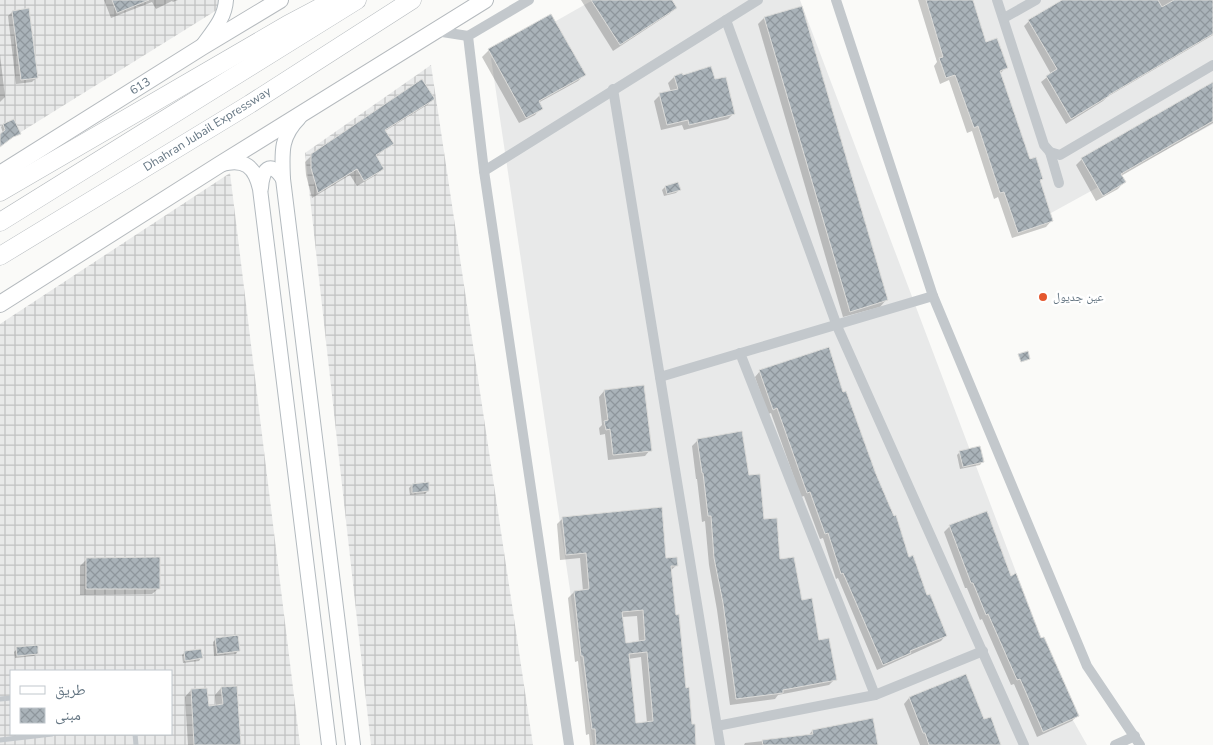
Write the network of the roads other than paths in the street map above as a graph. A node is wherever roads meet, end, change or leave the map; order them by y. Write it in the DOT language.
graph roads {
  1 [pos="226,0"];
  2 [pos="280,0"];
  3 [pos="334,0"];
  4 [pos="357,0"];
  5 [pos="412,0"];
  6 [pos="485,0"];
  7 [pos="529,0"];
  8 [pos="758,0"];
  9 [pos="836,0"];
  10 [pos="997,0"];
  11 [pos="1036,0"];
  12 [pos="1004,18"];
  13 [pos="726,20"];
  14 [pos="436,31"];
  15 [pos="468,36"];
  16 [pos="202,47"];
  17 [pos="1213,65"];
  18 [pos="613,89"];
  19 [pos="305,111"];
  20 [pos="1050,152"];
  21 [pos="219,165"];
  22 [pos="484,171"];
  23 [pos="0,174"];
  24 [pos="283,178"];
  25 [pos="1059,184"];
  26 [pos="260,189"];
  27 [pos="0,192"];
  28 [pos="0,222"];
  29 [pos="0,256"];
  30 [pos="933,296"];
  31 [pos="0,304"];
  32 [pos="838,326"];
  33 [pos="740,353"];
  34 [pos="660,378"];
  35 [pos="983,651"];
  36 [pos="875,695"];
  37 [pos="717,726"];
  38 [pos="43,735"];
  39 [pos="0,740"];
  40 [pos="1137,741"];
  41 [pos="329,745"];
  42 [pos="353,745"];
  43 [pos="569,745"];
  44 [pos="720,745"];
  45 [pos="1024,745"];
  46 [pos="1116,745"];
  1 -- 16 [label="street"];
  2 -- 16 [label="main road, 613"];
  3 -- 27 [label="highway"];
  4 -- 28 [label="highway"];
  5 -- 29 [label="highway, Dhahran Jubail Expressway"];
  6 -- 14 [label="main road"];
  7 -- 15 [label="street"];
  8 -- 13 [label="street"];
  9 -- 30 [label="street"];
  10 -- 12 [label="street"];
  11 -- 12 [label="street"];
  12 -- 20 [label="street"];
  13 -- 18 [label="street"];
  13 -- 32 [label="street"];
  14 -- 15 [label="street"];
  14 -- 19 [label="main road"];
  15 -- 22 [label="street"];
  16 -- 23 [label="main road, 613"];
  17 -- 20 [label="street"];
  18 -- 22 [label="street"];
  18 -- 34 [label="street"];
  19 -- 21 [label="main road"];
  19 -- 24 [label="street"];
  20 -- 25 [label="street"];
  21 -- 26 [label="street"];
  21 -- 31 [label="main road"];
  22 -- 43 [label="street"];
  24 -- 26 [label="street"];
  24 -- 42 [label="street"];
  26 -- 41 [label="street"];
  30 -- 32 [label="street"];
  30 -- 40 [label="street"];
  32 -- 33 [label="street"];
  32 -- 35 [label="street"];
  33 -- 34 [label="street"];
  33 -- 36 [label="street"];
  34 -- 37 [label="street"];
  35 -- 36 [label="street"];
  35 -- 45 [label="street"];
  36 -- 37 [label="street"];
  37 -- 44 [label="street"];
  38 -- 39 [label="lane"];
  40 -- 46 [label="street"];
}
